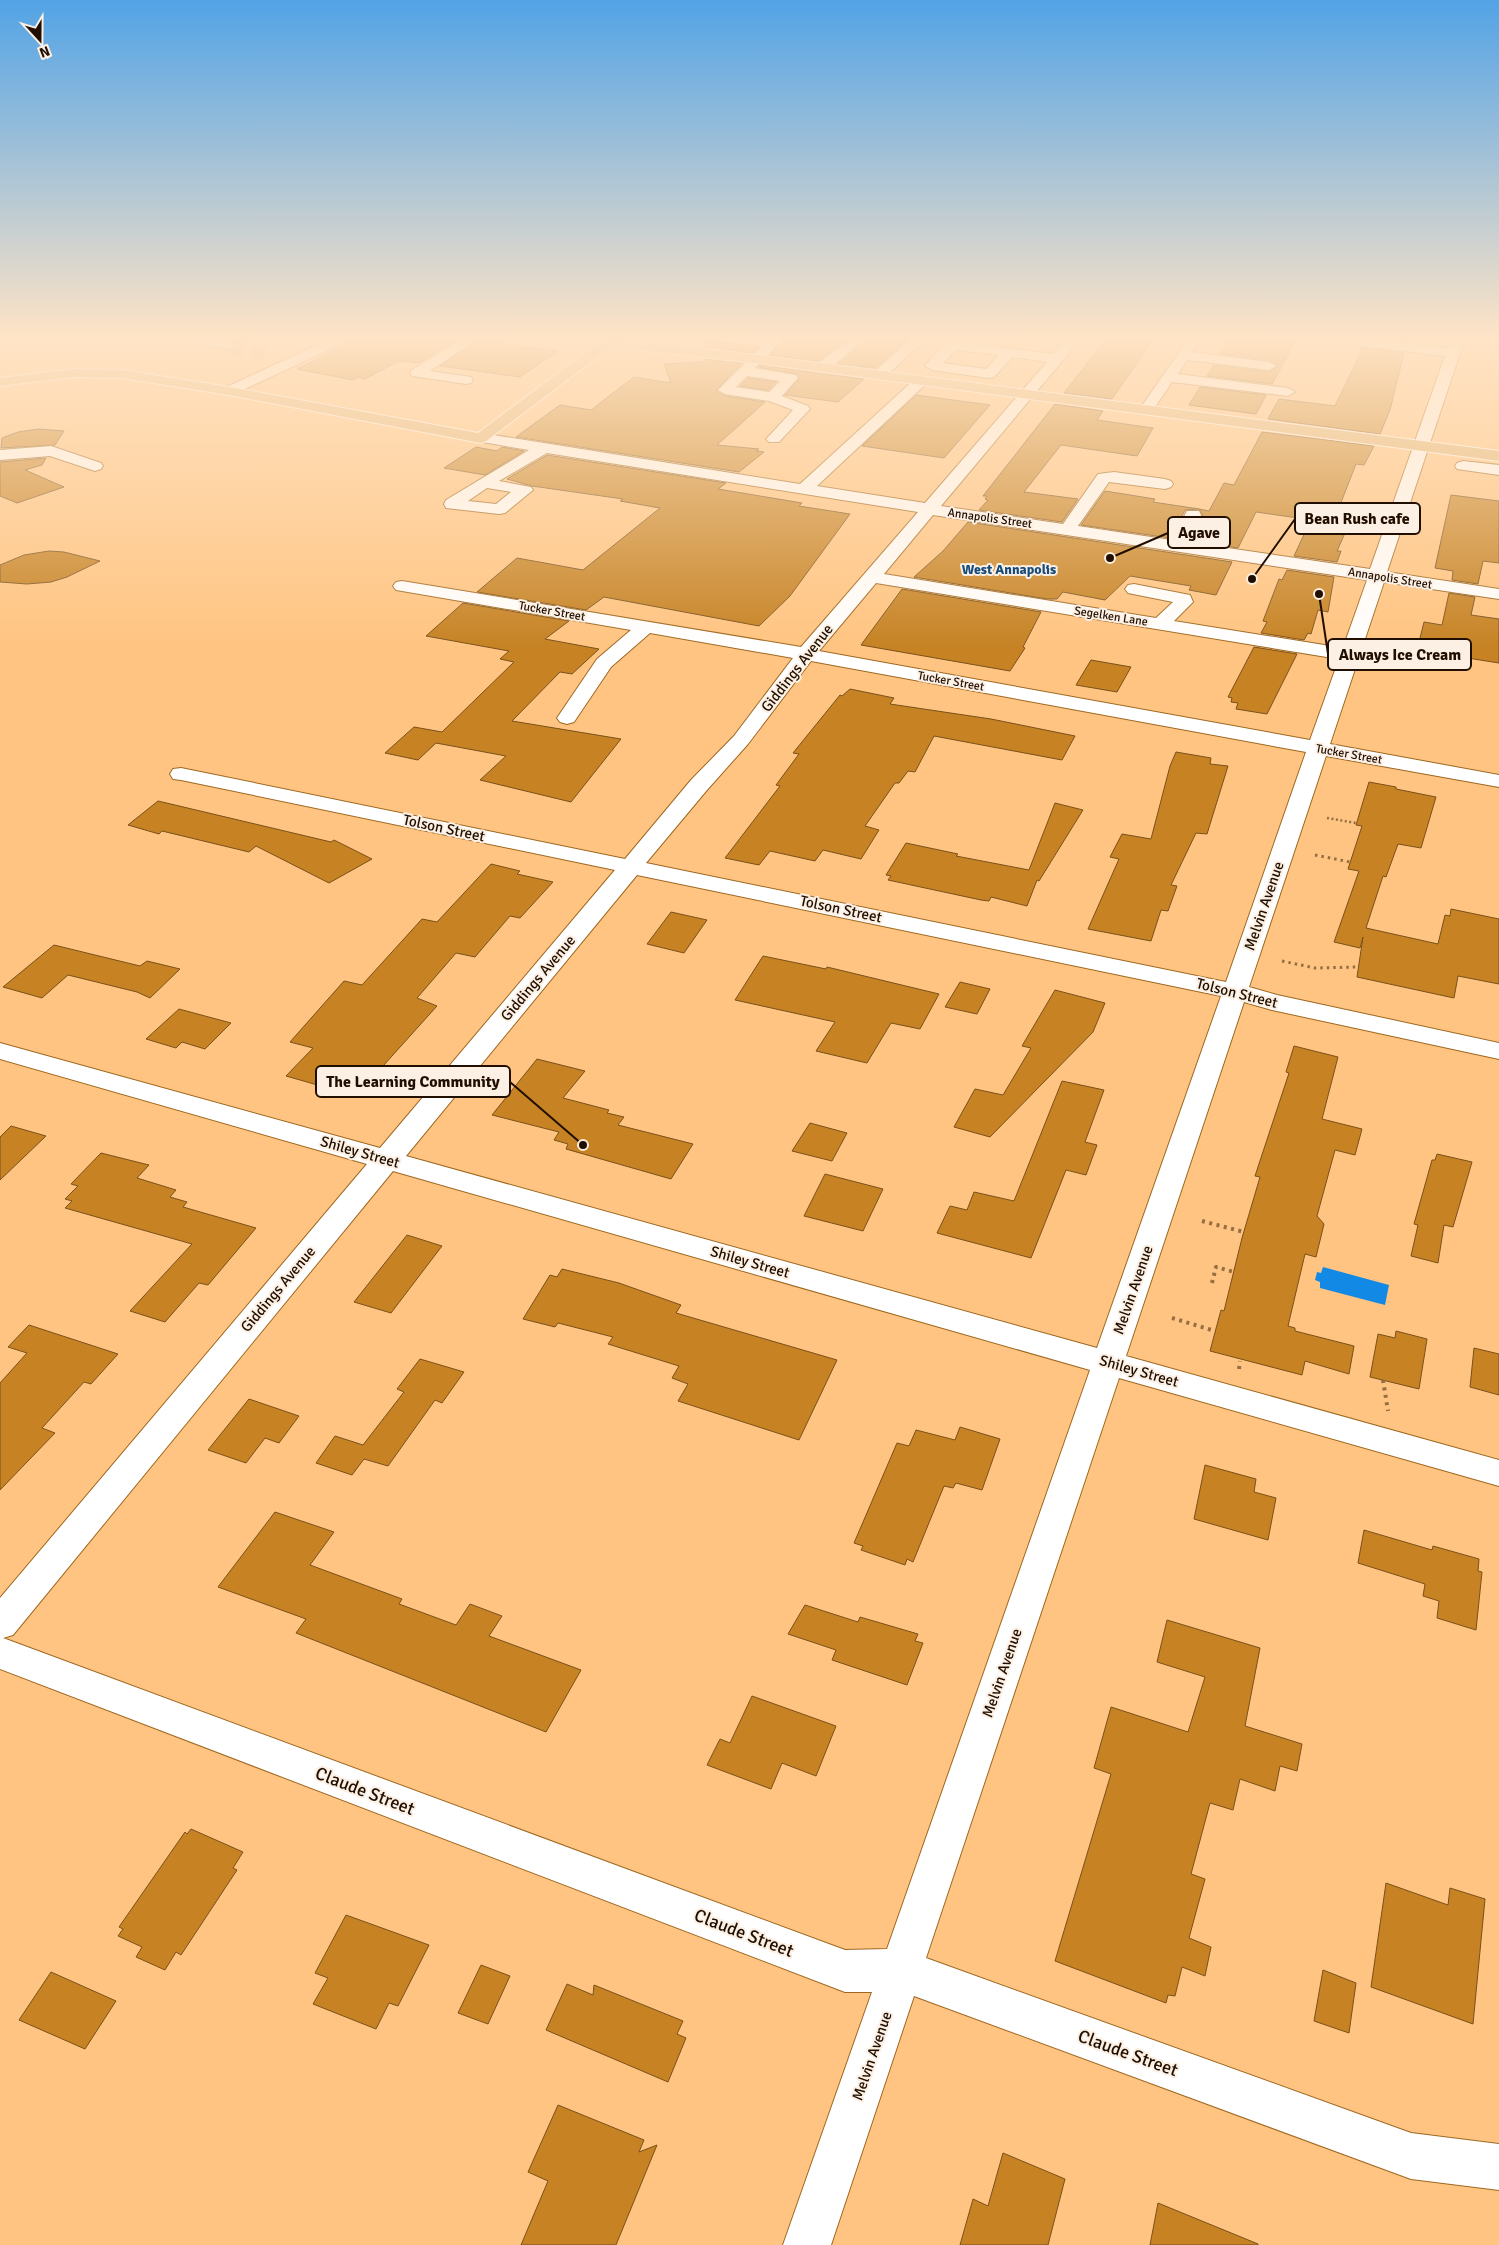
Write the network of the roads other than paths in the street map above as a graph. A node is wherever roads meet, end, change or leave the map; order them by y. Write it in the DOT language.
graph roads {
  1 [pos="491,440"];
  2 [pos="857,440"];
  3 [pos="987,440"];
  4 [pos="1380,440"];
  5 [pos="1423,440"];
  6 [pos="1421,445"];
  7 [pos="543,449"];
  8 [pos="0,455"];
  9 [pos="1499,456"];
  10 [pos="95,466"];
  11 [pos="1463,466"];
  12 [pos="1499,470"];
  13 [pos="484,483"];
  14 [pos="1165,484"];
  15 [pos="804,489"];
  16 [pos="930,509"];
  17 [pos="1193,515"];
  18 [pos="1067,530"];
  19 [pos="1176,546"];
  20 [pos="1377,576"];
  21 [pos="872,577"];
  22 [pos="402,586"];
  23 [pos="1134,589"];
  24 [pos="1499,594"];
  25 [pos="1160,624"];
  26 [pos="646,627"];
  27 [pos="806,654"];
  28 [pos="1350,655"];
  29 [pos="567,718"];
  30 [pos="1318,748"];
  31 [pos="181,774"];
  32 [pos="1499,781"];
  33 [pos="632,866"];
  34 [pos="1235,990"];
  35 [pos="0,1051"];
  36 [pos="1499,1051"];
  37 [pos="386,1160"];
  38 [pos="1108,1363"];
  39 [pos="1499,1473"];
  40 [pos="0,1624"];
  41 [pos="0,1654"];
  42 [pos="901,1970"];
  43 [pos="1499,2167"];
  44 [pos="807,2245"];
  1 -- 7 [label="street, Annapolis Street"];
  2 -- 15 [label="street"];
  3 -- 16 [label="street, Giddings Avenue"];
  4 -- 6 [label="main road"];
  5 -- 6 [label="street, Melvin Avenue"];
  6 -- 9 [label="main road"];
  6 -- 20 [label="street, Melvin Avenue"];
  7 -- 13 [label="street"];
  7 -- 15 [label="street, Annapolis Street"];
  8 -- 10 [label="street"];
  11 -- 12 [label="street"];
  14 -- 18 [label="street"];
  15 -- 16 [label="street, Annapolis Street"];
  16 -- 18 [label="street, Annapolis Street"];
  16 -- 21 [label="street, Giddings Avenue"];
  17 -- 19 [label="street"];
  18 -- 19 [label="street, Annapolis Street"];
  19 -- 20 [label="street, Annapolis Street"];
  20 -- 24 [label="street, Annapolis Street"];
  20 -- 28 [label="street, Melvin Avenue"];
  21 -- 25 [label="street, Segelken Lane"];
  21 -- 27 [label="street, Giddings Avenue"];
  22 -- 26 [label="street, Tucker Street"];
  23 -- 25 [label="street"];
  25 -- 28 [label="street, Segelken Lane"];
  26 -- 27 [label="street, Tucker Street"];
  26 -- 29 [label="street"];
  27 -- 30 [label="street, Tucker Street"];
  27 -- 33 [label="street, Giddings Avenue"];
  28 -- 30 [label="street, Melvin Avenue"];
  30 -- 32 [label="street, Tucker Street"];
  30 -- 34 [label="street, Melvin Avenue"];
  31 -- 33 [label="street, Tolson Street"];
  33 -- 34 [label="street, Tolson Street"];
  33 -- 37 [label="street, Giddings Avenue"];
  34 -- 36 [label="street, Tolson Street"];
  34 -- 38 [label="street, Melvin Avenue"];
  35 -- 37 [label="street, Shiley Street"];
  37 -- 38 [label="street, Shiley Street"];
  37 -- 40 [label="street, Giddings Avenue"];
  38 -- 39 [label="street, Shiley Street"];
  38 -- 42 [label="street, Melvin Avenue"];
  41 -- 42 [label="street, Claude Street"];
  42 -- 43 [label="street, Claude Street"];
  42 -- 44 [label="street, Melvin Avenue"];
}
